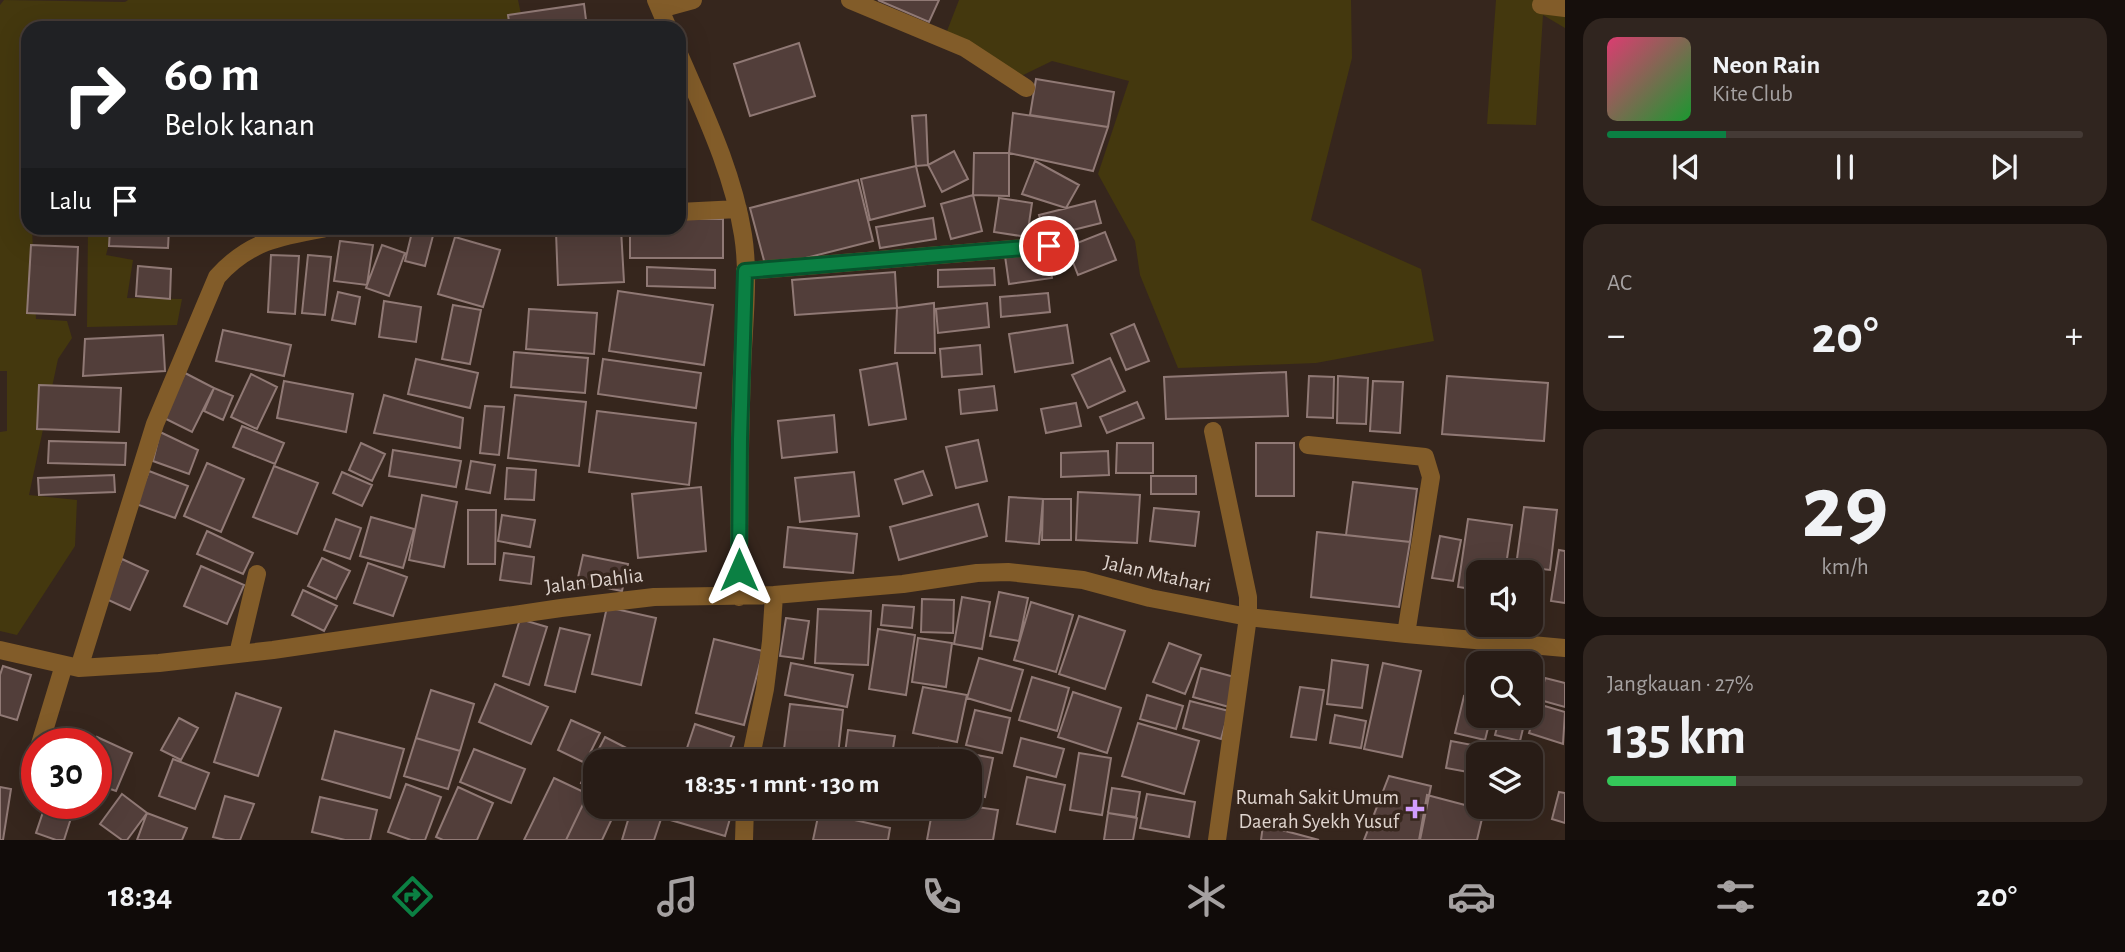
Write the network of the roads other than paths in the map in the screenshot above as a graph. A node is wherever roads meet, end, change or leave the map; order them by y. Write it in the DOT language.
graph roads {
  1 [pos="693,0"];
  2 [pos="850,0"];
  3 [pos="658,5"];
  4 [pos="1541,5"];
  5 [pos="1565,8"];
  6 [pos="686,71"];
  7 [pos="1026,88"];
  8 [pos="738,209"];
  9 [pos="686,212"];
  10 [pos="289,235"];
  11 [pos="1049,246"];
  12 [pos="745,271"];
  13 [pos="1213,431"];
  14 [pos="1308,445"];
  15 [pos="257,574"];
  16 [pos="774,595"];
  17 [pos="738,597"];
  18 [pos="1248,617"];
  19 [pos="1406,634"];
  20 [pos="1565,648"];
  21 [pos="0,650"];
  22 [pos="238,654"];
  23 [pos="71,667"];
  24 [pos="46,728"];
  25 [pos="752,749"];
  26 [pos="745,819"];
  27 [pos="744,840"];
  28 [pos="1217,840"];
  1 -- 3 [label="street"];
  2 -- 7 [label="street"];
  4 -- 5 [label="street"];
  6 -- 8 [label="street"];
  8 -- 9 [label="street"];
  8 -- 12 [label="street"];
  10 -- 23 [label="street"];
  11 -- 12 [label="street"];
  12 -- 17 [label="street"];
  13 -- 18 [label="street"];
  14 -- 19 [label="street"];
  15 -- 22 [label="street"];
  16 -- 17 [label="street, Jalan Mtahari"];
  16 -- 18 [label="street, Jalan Mtahari"];
  16 -- 25 [label="street"];
  17 -- 22 [label="street, Jalan Dahlia"];
  18 -- 19 [label="street, Jalan Mtahari"];
  18 -- 28 [label="street"];
  19 -- 20 [label="street, Jalan Mtahari"];
  21 -- 23 [label="street, Jalan Dahlia"];
  22 -- 23 [label="street, Jalan Dahlia"];
  23 -- 24 [label="street"];
  26 -- 27 [label="street"];
}
